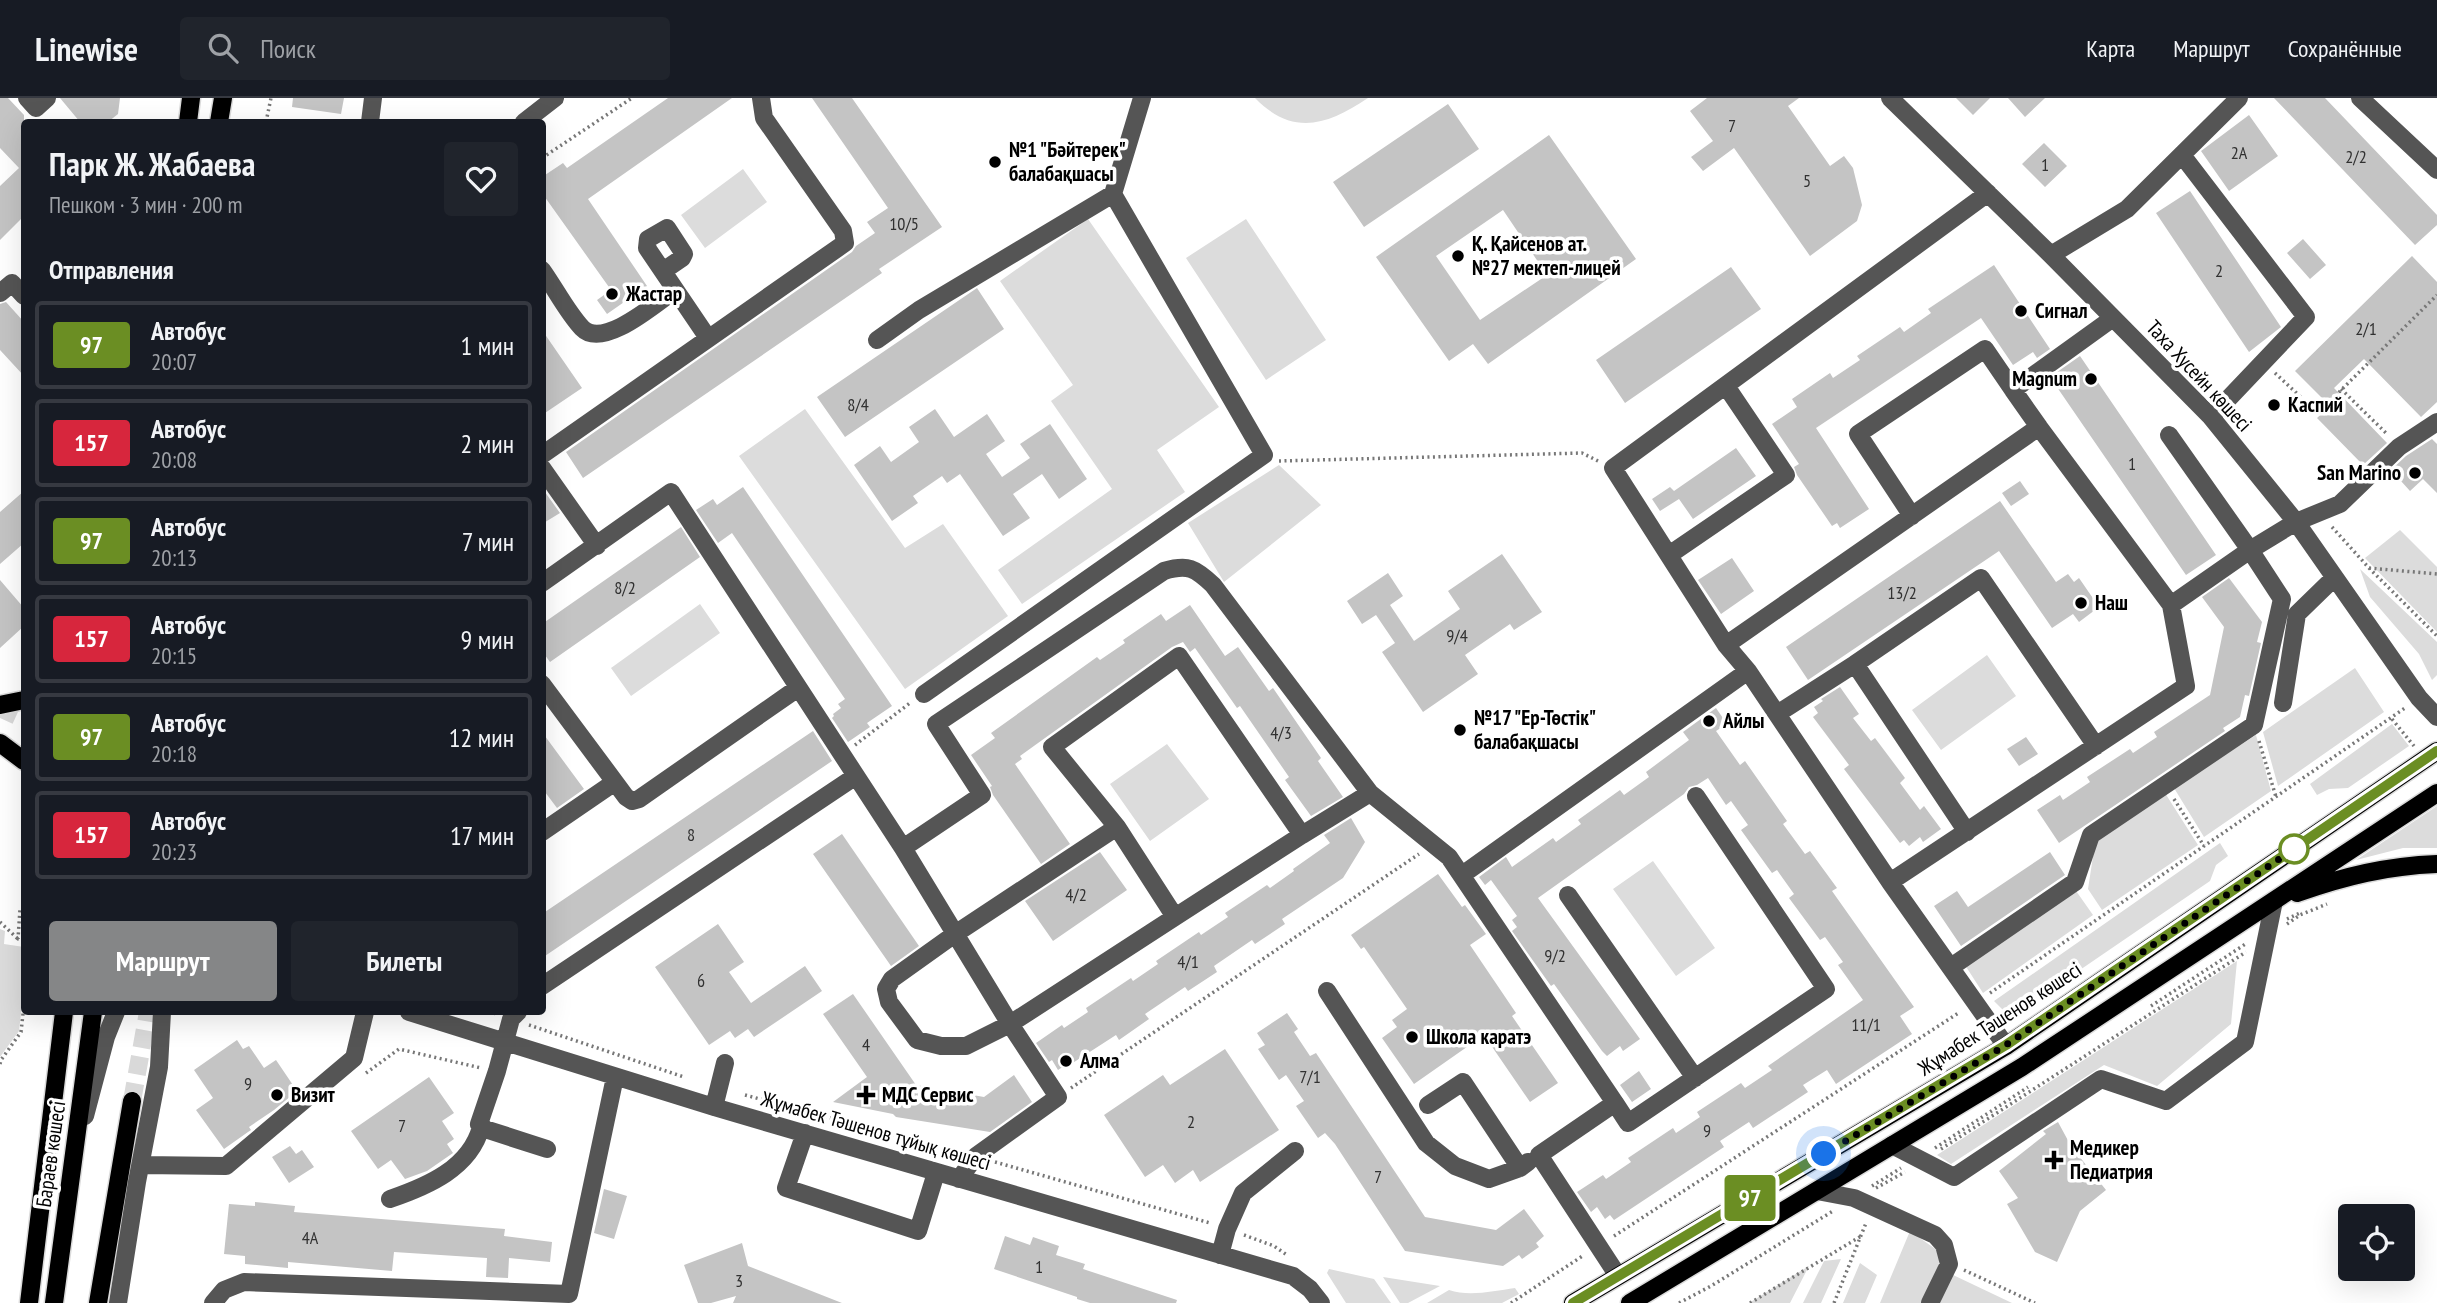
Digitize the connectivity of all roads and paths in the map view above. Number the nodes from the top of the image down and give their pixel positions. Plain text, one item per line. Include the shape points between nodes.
1 (27, 98) edge
2 (47, 98) edge
3 (191, 98) edge
4 (223, 98) edge
5 (271, 98) edge
6 (373, 98) edge
7 (555, 98) edge
8 (632, 98) edge
9 (761, 98) edge
10 (1142, 98) edge
11 (1890, 98) edge
12 (2239, 98) edge
13 (2360, 98) edge
14 (188, 119) edge
15 (220, 119) edge
16 (267, 119) edge
17 (370, 119) edge
18 (528, 119) edge
19 (546, 155) edge
20 (2182, 155) junction
21 (2436, 166) edge
22 (1988, 193) junction
23 (1112, 194) junction
24 (2051, 255) junction
25 (663, 271) dead end
26 (546, 276) edge
27 (675, 290) junction
28 (0, 293) edge
29 (21, 293) edge
30 (2437, 295) edge
31 (2113, 318) junction
32 (708, 338) junction
33 (877, 340) dead end
34 (2263, 362) junction
35 (1726, 386) junction
36 (2341, 389) junction
37 (2013, 390) junction
38 (2211, 417) junction
39 (2437, 422) edge
40 (2039, 427) junction
41 (2169, 435) dead end
42 (2399, 447) junction
43 (546, 452) edge
44 (1264, 455) junction
45 (1613, 468) junction
46 (546, 474) edge
47 (2318, 512) junction
48 (1912, 516) junction
49 (2296, 522) junction
50 (597, 545) junction
51 (2250, 550) junction
52 (1668, 555) junction
53 (2369, 568) junction
54 (2437, 574) edge
55 (2334, 578) junction
56 (546, 580) edge
57 (2171, 605) junction
58 (2437, 636) edge
59 (1726, 645) junction
60 (1855, 664) junction
61 (1748, 671) junction
62 (798, 688) junction
63 (546, 689) edge
64 (923, 694) joint
65 (21, 701) edge
66 (2283, 703) dead end
67 (0, 705) edge
68 (1777, 714) junction
69 (2437, 717) edge
70 (2254, 725) junction
71 (0, 743) edge
72 (2096, 746) junction
73 (2437, 751) edge
74 (842, 755) junction
75 (21, 759) edge
76 (856, 776) junction
77 (615, 782) junction
78 (2166, 785) junction
79 (1370, 793) junction
80 (2437, 793) edge
81 (1696, 796) dead end
82 (2276, 797) dead end
83 (1117, 827) junction
84 (546, 829) edge
85 (1967, 832) junction
86 (1302, 835) junction
87 (1433, 844) junction
88 (2204, 846) dead end
89 (902, 848) junction
90 (2437, 864) edge
91 (1462, 875) junction
92 (1890, 882) junction
93 (1568, 895) dead end
94 (2274, 901) junction
95 (21, 909) edge
96 (1175, 918) junction
97 (0, 922) edge
98 (955, 934) junction
99 (2267, 934) junction
100 (18, 939) junction
101 (21, 940) edge
102 (1951, 967) junction
103 (546, 983) edge
104 (1327, 992) dead end
105 (2140, 1013) dead end
106 (23, 1015) edge
107 (64, 1015) edge
108 (93, 1015) edge
109 (115, 1015) edge
110 (162, 1015) edge
111 (364, 1015) edge
112 (420, 1015) edge
113 (514, 1015) edge
114 (2128, 1021) dead end
115 (1010, 1024) junction
116 (505, 1041) junction
117 (2006, 1045) junction
118 (725, 1063) dead end
119 (0, 1064) edge
120 (615, 1077) junction
121 (1695, 1078) junction
122 (718, 1088) junction
123 (1058, 1097) junction
124 (132, 1101) tunnel mouth
125 (1615, 1103) junction
126 (1428, 1105) dead end
127 (713, 1107) junction
128 (481, 1127) junction
129 (805, 1133) junction
130 (1892, 1145) junction
131 (547, 1149) dead end
132 (1295, 1151) dead end
133 (1539, 1155) junction
134 (976, 1156) junction
135 (1921, 1160) junction
136 (72, 1164) junction
137 (141, 1165) junction
138 (1520, 1168) junction
139 (936, 1173) junction
140 (959, 1179) junction
141 (1879, 1181) junction
142 (1817, 1191) junction
143 (1867, 1197) junction
144 (390, 1199) dead end
145 (1227, 1229) junction
146 (1863, 1235) junction
147 (1220, 1255) junction
148 (1294, 1260) dead end
149 (1949, 1264) junction
150 (1618, 1276) junction
151 (418, 1296) edge
152 (29, 1303) edge
153 (54, 1303) edge
154 (98, 1303) edge
155 (118, 1303) edge
156 (213, 1303) edge
157 (1321, 1303) edge
158 (1573, 1303) edge
159 (1630, 1303) edge
160 (1678, 1303) edge
161 (1750, 1303) edge
162 (1834, 1303) edge
163 (1930, 1303) edge
164 (2035, 1303) edge

1 - 2 street via 36,108
3 - 14 main road
4 - 15 main road
5 - 16 path
6 - 17 street
7 - 18 street
8 - 19 path
9 - 32 street via 764,118 843,231 845,243
10 - 23 street
11 - 22 street, Таха Хусейн көшесі
12 - 20 street
13 - 21 street
20 - 24 street via 2127,209
20 - 34 street via 2306,317
22 - 24 street, Таха Хусейн көшесі
22 - 35 street
23 - 33 street
23 - 44 street
24 - 31 street, Таха Хусейн көшесі
25 - 27 street
26 - 27 street via 582,328 595,335 618,328
27 - 32 street
28 - 29 street via 12,283
30 - 36 path
31 - 37 street
31 - 38 street, Таха Хусейн көшесі
32 - 43 street
34 - 36 path via 2318,412
34 - 38 street
35 - 45 street
35 - 52 street via 1786,475
36 - 42 path
37 - 40 street
37 - 48 street via 1985,349 1858,434
38 - 49 street, Таха Хусейн көшесі
39 - 42 street
40 - 48 street
40 - 57 street
41 - 51 street
42 - 47 street via 2340,504
44 - 45 path via 1281,462 1582,453
44 - 64 street
45 - 52 street
46 - 50 street
47 - 49 street
47 - 53 path
48 - 59 street
49 - 51 street
49 - 55 street, Таха Хусейн көшесі
50 - 56 street
50 - 62 street via 671,492
51 - 57 street
51 - 70 street via 2282,599
52 - 59 street
53 - 54 path
53 - 58 path
55 - 66 street via 2297,614
55 - 69 street, Таха Хусейн көшесі
57 - 72 street via 2186,686
59 - 61 street
60 - 68 street
60 - 72 street via 1981,578
60 - 85 street
61 - 68 street
61 - 91 street
62 - 74 street
62 - 77 street via 636,801 626,797
63 - 77 street
64 - 74 path
65 - 67 main road
68 - 92 street
70 - 78 street
70 - 82 path
71 - 75 main road
72 - 85 street
73 - 117 main road, Жұмабек Тәшенов көшесі
74 - 76 street
76 - 89 street
76 - 103 street
77 - 84 street
78 - 88 path
78 - 102 street via 2091,835 2075,882
79 - 86 street
79 - 87 street
79 - 89 street via 1213,585 1198,571 1181,566 1147,582 936,724 982,795
80 - 94 main road
81 - 121 street via 1826,989
83 - 86 street via 1052,747 1179,656
83 - 96 street
83 - 98 street
85 - 92 street
86 - 96 street
87 - 91 street
87 - 123 path
89 - 98 street
90 - 94 main road via 2399,865 2342,877
91 - 125 street
92 - 102 street
93 - 121 street
94 - 99 street
94 - 130 main road via 2022,1068
95 - 100 path
96 - 115 street
97 - 100 path
98 - 115 street
98 - 115 street via 892,979 886,989 888,1002 917,1040 941,1046 966,1046
99 - 99 path via 2301,915 2328,901
99 - 105 path
99 - 135 path
99 - 135 street via 2245,1042 2166,1101 2101,1079 1954,1177
100 - 101 path
102 - 117 street
104 - 138 street via 1426,1143 1455,1167 1489,1179
106 - 119 path via 21,1031
107 - 152 main road
108 - 136 main road, Бараев көшесі
109 - 136 street
110 - 137 street via 159,1067
111 - 137 street via 354,1058 226,1166
112 - 116 street, Жұмабек Тәшенов тұйық көшесі
113 - 116 street
113 - 122 path
114 - 135 path
115 - 123 street
116 - 120 street, Жұмабек Тәшенов тұйық көшесі
116 - 128 street
117 - 150 main road, Жұмабек Тәшенов көшесі
118 - 122 street
120 - 127 street, Жұмабек Тәшенов тұйық көшесі
120 - 151 street via 569,1294
121 - 125 street via 1628,1123
122 - 127 street
122 - 134 path
123 - 134 street
124 - 154 main road
125 - 133 street
126 - 138 street via 1462,1082
127 - 129 street, Жұмабек Тәшенов тұйық көшесі
128 - 131 street
128 - 144 street via 463,1160 426,1186
129 - 139 street, Жұмабек Тәшенов тұйық көшесі
129 - 139 street via 786,1188 918,1231
130 - 135 street
130 - 142 main road
132 - 145 street via 1243,1193
133 - 138 street
133 - 150 street
134 - 140 street
134 - 145 path
135 - 141 path
135 - 143 path
136 - 153 main road, Бараев көшесі
137 - 155 street
139 - 140 street, Жұмабек Тәшенов тұйық көшесі
140 - 147 street, Жұмабек Тәшенов тұйық көшесі
141 - 143 path
141 - 143 path
142 - 143 street
142 - 159 main road
143 - 146 path
143 - 149 street via 1935,1235 1944,1245
143 - 160 path
145 - 147 street
145 - 148 path via 1275,1246
146 - 161 path
146 - 162 path
147 - 157 street, Жұмабек Тәшенов тұйық көшесі via 1293,1276
149 - 163 street
149 - 164 path
150 - 158 main road, Жұмабек Тәшенов көшесі
151 - 156 street via 244,1282 224,1290

